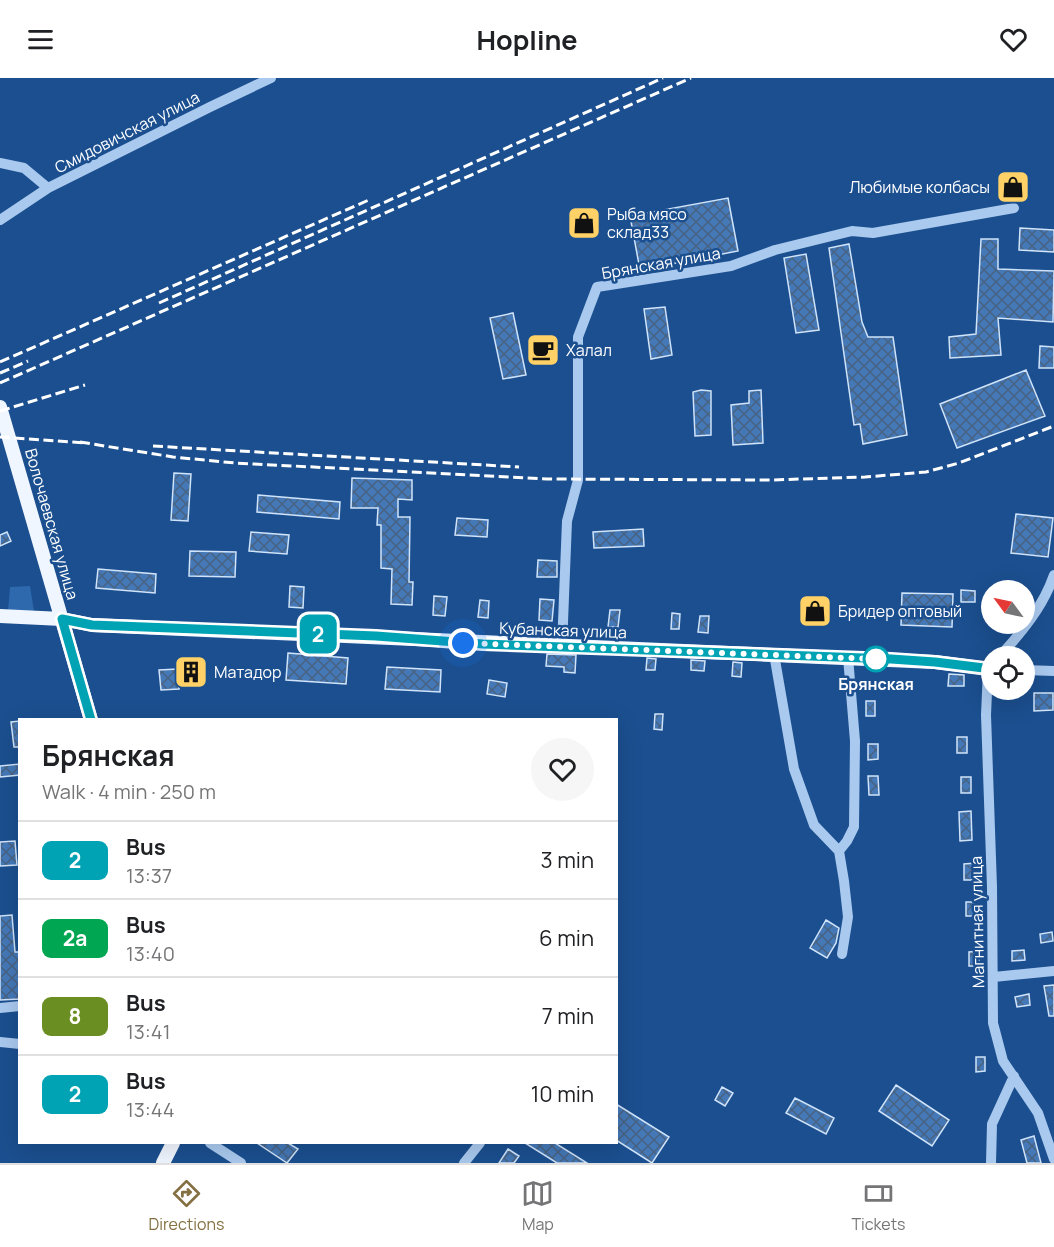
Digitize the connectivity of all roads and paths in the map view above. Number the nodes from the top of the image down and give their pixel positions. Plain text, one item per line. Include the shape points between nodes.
1 (271, 78) edge
2 (0, 163) edge
3 (48, 188) junction
4 (1014, 208) dead end
5 (0, 220) edge
6 (0, 407) edge
7 (1054, 575) edge
8 (0, 616) edge
9 (62, 619) junction
10 (1009, 646) edge
11 (562, 647) junction
12 (774, 654) junction
13 (848, 657) junction
14 (981, 667) edge
15 (1035, 670) edge
16 (1054, 670) edge
17 (987, 700) edge
18 (90, 718) edge
19 (839, 852) junction
20 (842, 954) dead end
21 (1054, 971) edge
22 (994, 977) junction
23 (18, 1006) edge
24 (0, 1008) edge
25 (0, 1042) edge
26 (18, 1044) edge
27 (1014, 1076) junction
28 (173, 1144) edge
29 (212, 1144) edge
30 (479, 1144) edge
31 (1054, 1159) edge
32 (163, 1163) edge
33 (241, 1163) edge
34 (464, 1163) edge
35 (991, 1163) edge

1 - 3 street, Смидовичская улица
2 - 3 street via 24,168
3 - 5 street, Смидовичская улица
4 - 11 street, Брянская улица via 873,233 852,231 775,250 731,266 597,287 578,337 578,480 567,521
6 - 9 main road, Волочаевская улица
7 - 10 street via 1047,596
8 - 9 main road, Кубанская улица
9 - 11 main road, Кубанская улица via 92,625
9 - 18 main road, Волочаевская улица
11 - 12 main road, Кубанская улица
12 - 13 main road, Кубанская улица
12 - 19 street via 794,769 814,825
13 - 14 main road, Кубанская улица
13 - 19 street via 855,741 854,826
15 - 16 street
17 - 22 street, Магнитная улица
19 - 20 street via 848,917
21 - 22 street
22 - 27 street, Магнитная улица via 993,1023 1003,1061
23 - 24 street
25 - 26 street
27 - 31 street, Магнитная улица via 1038,1113
27 - 35 street via 993,1124
28 - 32 main road
29 - 33 street
30 - 34 street

